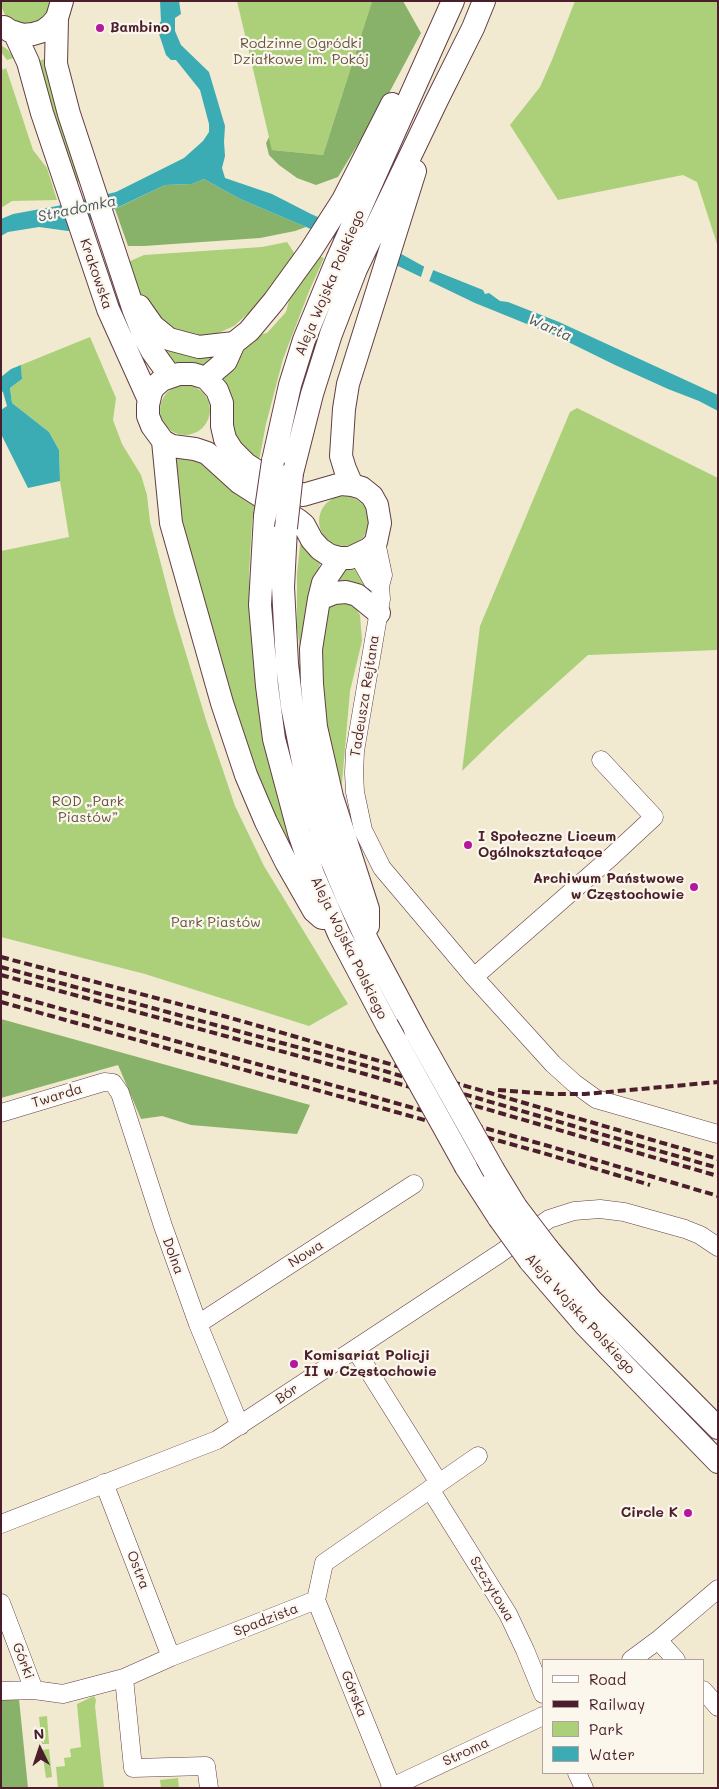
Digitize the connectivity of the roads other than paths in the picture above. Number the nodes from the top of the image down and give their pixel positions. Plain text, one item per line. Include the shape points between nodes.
1 (484, 1) edge
2 (452, 4) edge
3 (60, 9) edge
4 (8, 29) edge
5 (369, 217) junction
6 (346, 264) junction
7 (128, 291) junction
8 (234, 343) junction
9 (170, 376) junction
10 (206, 378) junction
11 (149, 400) junction
12 (164, 441) junction
13 (352, 484) junction
14 (376, 542) junction
15 (349, 557) junction
16 (380, 586) junction
17 (319, 599) junction
18 (380, 613) junction
19 (601, 760) dead end
20 (339, 934) junction
21 (368, 942) junction
22 (474, 977) junction
23 (113, 1083) joint
24 (1, 1114) edge
25 (718, 1134) edge
26 (414, 1184) dead end
27 (507, 1212) junction
28 (718, 1247) edge
29 (539, 1255) junction
30 (198, 1324) junction
31 (355, 1349) junction
32 (240, 1426) junction
33 (718, 1428) edge
34 (478, 1456) dead end
35 (718, 1462) edge
36 (104, 1484) junction
37 (435, 1486) junction
38 (1, 1524) edge
39 (718, 1589) edge
40 (316, 1600) junction
41 (1, 1603) edge
42 (658, 1640) junction
43 (171, 1657) junction
44 (633, 1659) edge
45 (675, 1659) edge
46 (124, 1678) junction
47 (34, 1690) junction
48 (1, 1691) edge
49 (704, 1691) edge
50 (542, 1692) edge
51 (718, 1707) edge
52 (542, 1716) edge
53 (577, 1774) edge
54 (209, 1788) edge
55 (391, 1788) edge
56 (584, 1788) edge

1 - 5 main road, Aleja Wojska Polskiego via 437,100
2 - 5 main road, Aleja Wojska Polskiego via 417,82
3 - 4 main road via 43,31 23,34
3 - 7 main road, Krakowska via 56,64 89,177
4 - 11 main road, Krakowska via 28,62 86,247 114,325
5 - 6 main road, Aleja Wojska Polskiego
5 - 8 main road via 311,250 274,301 249,331
5 - 13 main road via 381,280 355,359 344,409 341,456
6 - 20 main road, Aleja Wojska Polskiego, bridge via 307,332 295,367 273,461 265,516 260,605 274,739 299,832
6 - 21 main road, Aleja Wojska Polskiego, bridge via 292,474 286,528 284,622 290,697 308,786 327,849
7 - 8 main road via 153,326 169,339 199,347
7 - 9 main road, Krakowska via 144,336
8 - 10 main road via 226,361
9 - 10 main road via 193,374
9 - 11 main road via 154,387
10 - 13 main road via 217,390 222,403 225,439 246,464 303,495
11 - 12 main road, Krakowska via 148,416
12 - 15 main road via 172,446 207,453 240,483 304,525 320,549 329,555
12 - 20 main road via 174,531 210,663 246,775 266,822 314,911
13 - 14 main road via 372,496 377,505 380,523
14 - 15 main road via 368,550
14 - 16 street, Tadeusza Rejtana via 383,575
15 - 16 street
15 - 17 main road via 323,583
16 - 18 street, Tadeusza Rejtana
17 - 18 main road via 346,592 356,595
17 - 21 main road via 311,648 316,727 332,797 368,909
18 - 22 street, Tadeusza Rejtana via 355,751 354,774 363,830 382,868
19 - 22 street via 654,817
20 - 27 main road, Aleja Wojska Polskiego, bridge via 466,1167
21 - 27 main road, Aleja Wojska Polskiego, bridge via 494,1171
22 - 25 street, Tadeusza Rejtana via 553,1064 588,1094
23 - 24 street, Twarda via 104,1082
23 - 30 street, Dolna via 120,1093
26 - 30 street, Nowa
27 - 29 main road, Aleja Wojska Polskiego, bridge
28 - 31 street, Bór via 685,1229 624,1212 606,1209 574,1211 549,1219
29 - 33 main road, Aleja Wojska Polskiego via 592,1301
29 - 35 main road, Aleja Wojska Polskiego via 585,1325
30 - 32 street, Dolna
31 - 32 street, Bór
31 - 37 street, Szczytowa
32 - 36 street, Bór via 217,1440
34 - 37 street, Spadzista
36 - 38 street, Bór
36 - 43 street, Ostra
37 - 40 street, Spadzista via 324,1563
37 - 50 street, Szczytowa via 508,1614
39 - 42 street
40 - 43 street, Spadzista
40 - 55 street, Górska
41 - 47 street, Górki
42 - 44 street
42 - 45 street
43 - 46 street, Spadzista
46 - 47 street, Spadzista via 62,1694
46 - 54 street via 133,1768 206,1766
47 - 48 street, Spadzista
49 - 51 street
52 - 55 street, Stroma
53 - 56 street

